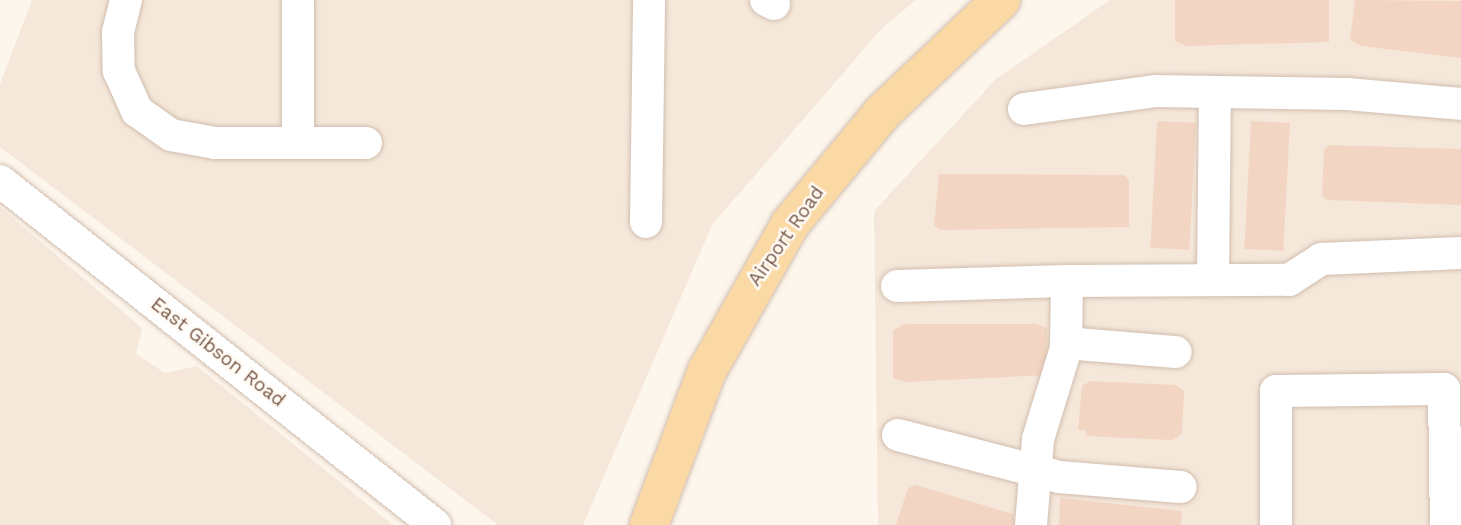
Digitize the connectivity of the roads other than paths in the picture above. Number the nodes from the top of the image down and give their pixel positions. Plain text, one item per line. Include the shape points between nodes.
1 (126, 0) edge
2 (298, 0) edge
3 (649, 0) edge
4 (1001, 0) edge
5 (1215, 94) junction
6 (1461, 104) edge
7 (1024, 109) dead end
8 (298, 144) junction
9 (366, 144) dead end
10 (0, 181) edge
11 (646, 222) dead end
12 (1461, 254) edge
13 (1213, 277) junction
14 (1067, 281) junction
15 (897, 286) dead end
16 (1066, 343) junction
17 (1176, 352) dead end
18 (898, 435) dead end
19 (1034, 467) junction
20 (1181, 487) dead end
21 (435, 525) edge
22 (649, 525) edge
23 (1031, 525) edge
24 (1276, 525) edge
25 (1446, 525) edge

1 - 8 street via 118,32 119,71 137,111 171,135 215,144
2 - 8 street
3 - 11 street
4 - 22 main road, Airport Road via 882,113 790,224 707,371
5 - 6 street via 1347,94
5 - 7 street via 1155,91
5 - 13 street
8 - 9 street
10 - 21 street, East Gibson Road
12 - 13 street via 1321,259 1289,280
13 - 14 street
14 - 15 street
14 - 16 street
16 - 17 street
16 - 19 street
18 - 19 street
19 - 20 street via 1059,477
19 - 23 street
24 - 25 street via 1276,391 1444,389

